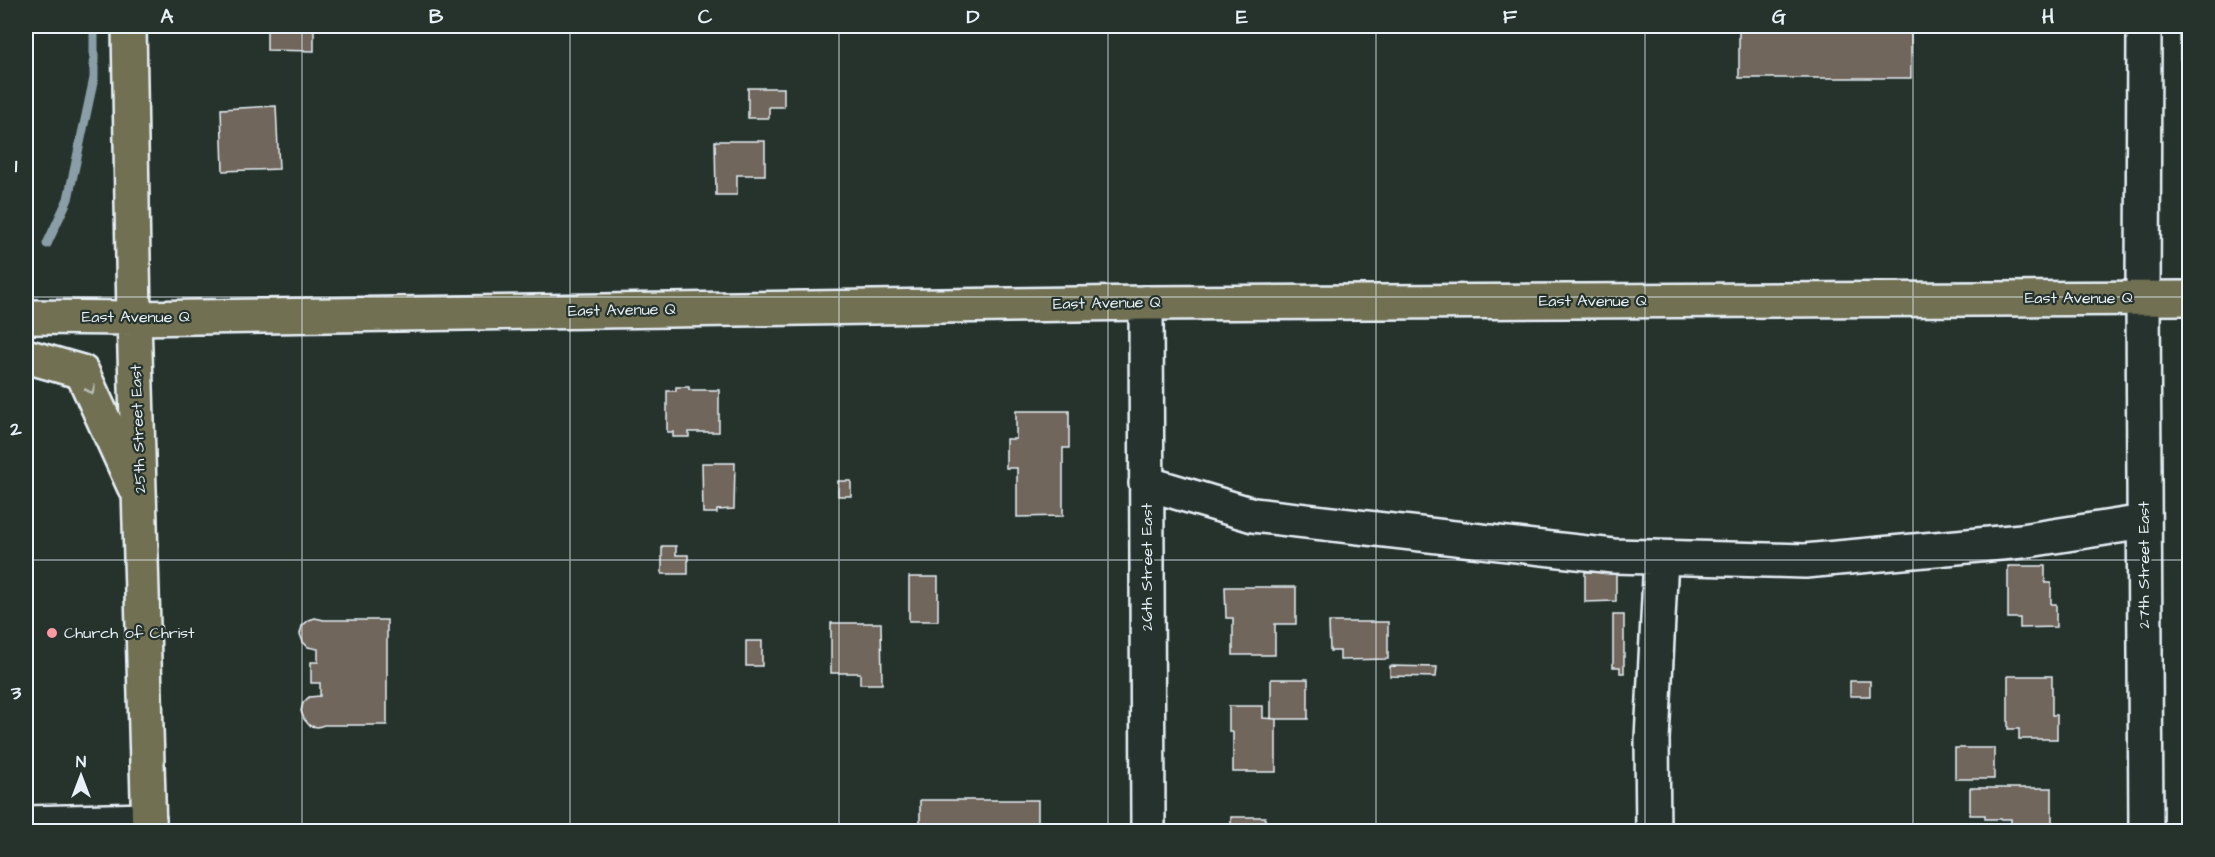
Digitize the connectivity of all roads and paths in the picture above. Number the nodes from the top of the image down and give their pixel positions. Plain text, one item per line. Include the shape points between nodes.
1 (129, 26) edge
2 (2144, 26) edge
3 (2143, 298) junction
4 (2190, 298) edge
5 (1146, 303) junction
6 (26, 317) edge
7 (134, 318) junction
8 (26, 356) edge
9 (1146, 483) junction
10 (140, 500) junction
11 (2144, 522) junction
12 (1661, 558) junction
13 (26, 823) edge
14 (149, 826) edge
15 (67, 827) edge
16 (1148, 831) edge
17 (1653, 831) edge
18 (2146, 831) edge

1 - 7 main road, 25th Street East
2 - 3 street, 27th Street East
3 - 4 main road, East Avenue Q
3 - 5 main road, East Avenue Q
3 - 11 street, 27th Street East
5 - 7 main road, East Avenue Q
5 - 9 street, 26th Street East
6 - 7 main road, East Avenue Q
7 - 10 main road, 25th Street East
8 -> 10 main road via 82,372
9 - 12 street via 1253,515
9 - 16 street, 26th Street East
10 - 14 main road, 25th Street East
11 - 12 street via 2022,541 1805,561
11 - 18 street, 27th Street East
12 - 17 street via 1652,739
13 - 15 street
14 - 15 street

